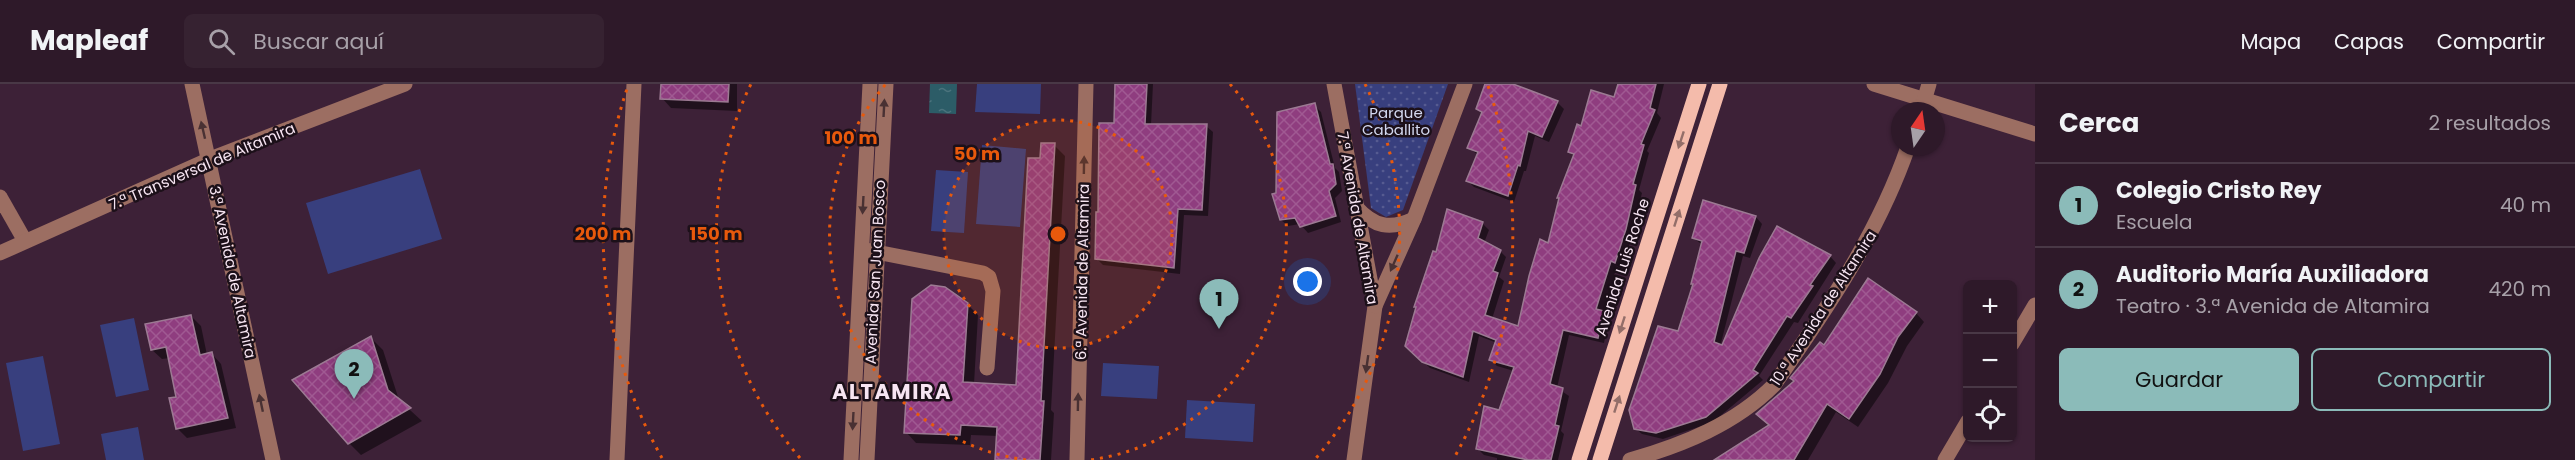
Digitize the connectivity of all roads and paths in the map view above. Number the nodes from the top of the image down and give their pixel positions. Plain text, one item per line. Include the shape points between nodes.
1 (192, 84) edge
2 (405, 84) edge
3 (634, 84) edge
4 (870, 84) edge
5 (886, 84) edge
6 (1086, 84) edge
7 (1334, 84) edge
8 (1465, 84) edge
9 (1699, 84) edge
10 (1720, 84) edge
11 (1874, 84) edge
12 (1929, 84) edge
13 (1913, 102) edge
14 (1923, 102) edge
15 (1945, 112) edge
16 (2035, 134) edge
17 (1905, 156) edge
18 (210, 159) junction
19 (0, 197) edge
20 (1356, 207) junction
21 (1414, 219) junction
22 (25, 241) junction
23 (868, 250) junction
24 (0, 253) edge
25 (2035, 305) edge
26 (1375, 306) junction
27 (2017, 337) edge
28 (987, 368) dead end
29 (1963, 429) edge
30 (273, 460) edge
31 (617, 460) edge
32 (851, 460) edge
33 (867, 460) edge
34 (1077, 460) edge
35 (1354, 460) edge
36 (1579, 460) edge
37 (1600, 460) edge
38 (1630, 460) edge
39 (1945, 460) edge

18 -> 1 street, 3.ª Avenida de Altamira
2 - 18 street, 7.ª Transversal de Altamira
3 - 31 street
4 -> 23 street, Avenida San Juan Bosco
23 -> 5 street, Avenida San Juan Bosco
34 -> 6 street, 6.ª Avenida de Altamira
7 - 20 street, 7.ª Avenida de Altamira
8 - 21 street
9 -> 36 main road, Avenida Luis Roche
37 -> 10 main road
11 - 13 street
12 - 14 street
15 - 16 street
17 - 38 street, 10.ª Avenida de Altamira via 1875,229 1774,385 1752,406 1717,427 1664,451
18 - 22 street, 7.ª Transversal de Altamira
30 -> 18 street, 3.ª Avenida de Altamira
19 - 22 street
20 - 21 street via 1370,220 1387,226
20 - 26 street, 7.ª Avenida de Altamira
21 -> 26 street
22 - 24 street, 7.ª Transversal de Altamira
23 - 28 street via 989,277 993,291
23 -> 32 street, Avenida San Juan Bosco
23 - 33 street, Avenida San Juan Bosco
25 - 27 street
26 -> 35 street, 7.ª Avenida de Altamira
29 - 39 street

